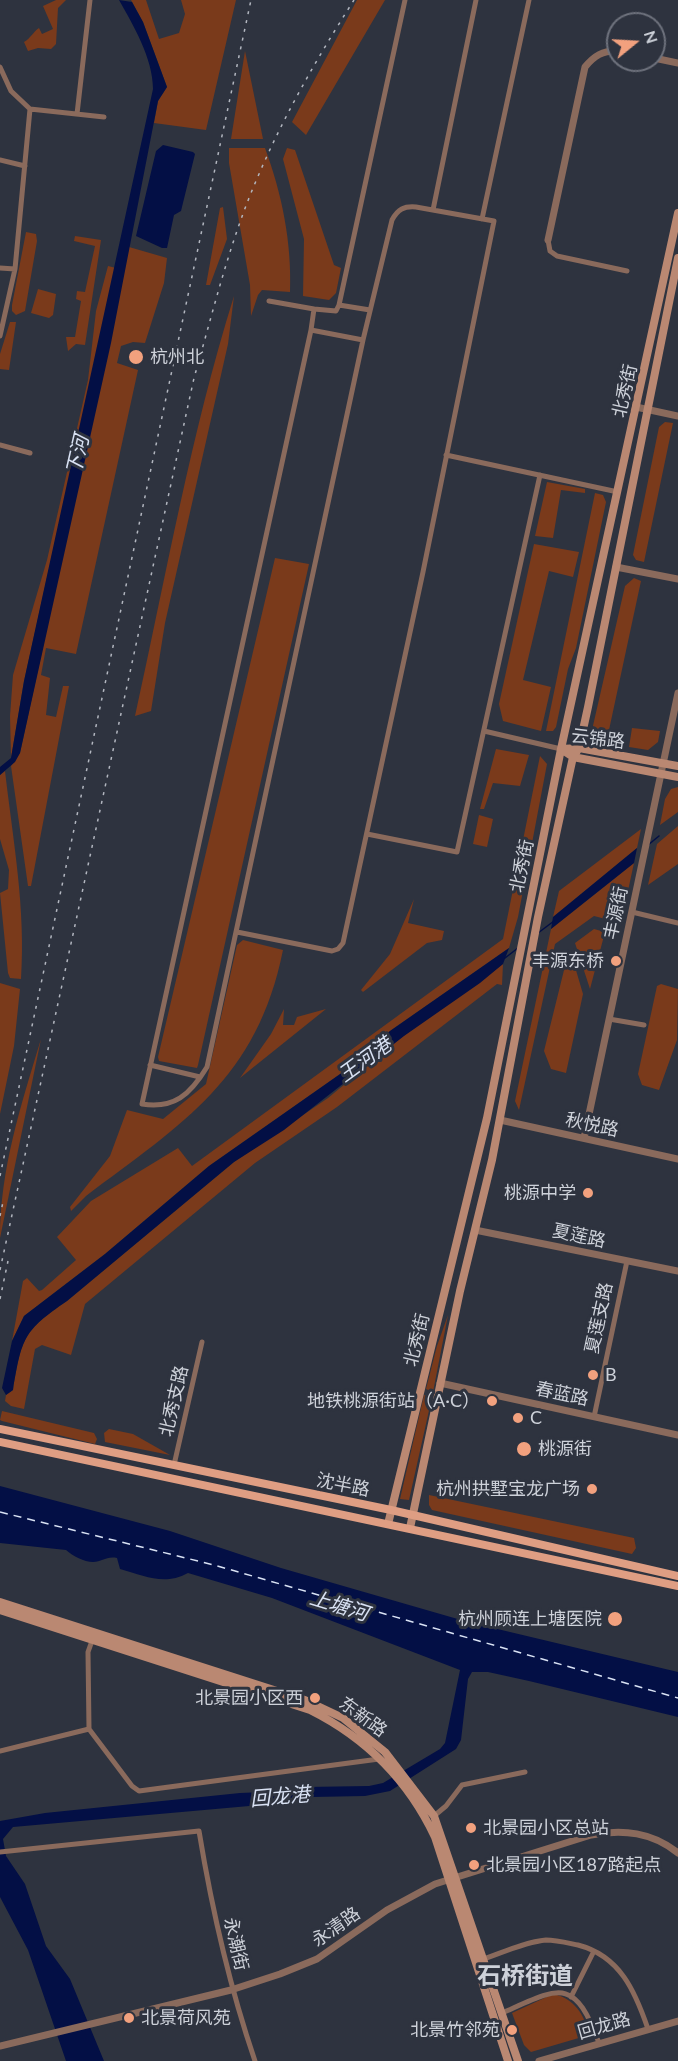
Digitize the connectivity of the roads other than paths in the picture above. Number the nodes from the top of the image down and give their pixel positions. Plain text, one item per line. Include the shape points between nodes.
1 (90, 0) edge
2 (405, 0) edge
3 (476, 0) edge
4 (529, 0) edge
5 (606, 52) edge
6 (0, 67) edge
7 (30, 109) junction
8 (77, 114) junction
9 (104, 117) dead end
10 (0, 160) edge
11 (25, 166) junction
12 (433, 210) junction
13 (678, 213) edge
14 (482, 219) junction
15 (548, 240) joint
16 (678, 258) edge
17 (0, 268) edge
18 (15, 269) junction
19 (627, 271) dead end
20 (674, 290) edge
21 (662, 296) junction
22 (269, 302) dead end
23 (339, 304) junction
24 (674, 304) edge
25 (314, 309) junction
26 (370, 310) junction
27 (311, 330) junction
28 (0, 336) edge
29 (363, 340) junction
30 (636, 406) junction
31 (649, 410) junction
32 (678, 416) edge
33 (0, 445) edge
34 (30, 453) dead end
35 (446, 455) junction
36 (540, 475) junction
37 (618, 492) junction
38 (616, 567) junction
39 (678, 579) edge
40 (678, 693) edge
41 (484, 731) junction
42 (579, 748) junction
43 (561, 749) junction
44 (573, 757) junction
45 (663, 763) junction
46 (678, 766) edge
47 (660, 773) junction
48 (678, 777) edge
49 (367, 834) junction
50 (632, 912) junction
51 (678, 923) edge
52 (237, 932) junction
53 (609, 1018) junction
54 (644, 1025) dead end
55 (150, 1065) junction
56 (200, 1077) junction
57 (500, 1120) junction
58 (584, 1138) junction
59 (678, 1159) edge
60 (475, 1230) junction
61 (627, 1261) junction
62 (678, 1271) edge
63 (202, 1342) dead end
64 (440, 1383) junction
65 (594, 1417) junction
66 (0, 1429) edge
67 (678, 1435) edge
68 (0, 1442) edge
69 (174, 1467) junction
70 (391, 1510) junction
71 (412, 1516) junction
72 (388, 1524) junction
73 (410, 1528) junction
74 (678, 1576) edge
75 (678, 1586) edge
76 (0, 1602) edge
77 (0, 1610) edge
78 (94, 1636) junction
79 (89, 1729) junction
80 (0, 1751) edge
81 (381, 1759) junction
82 (397, 1771) junction
83 (525, 1772) dead end
84 (407, 1784) junction
85 (434, 1816) junction
86 (0, 1852) edge
87 (678, 1853) edge
88 (453, 1878) junction
89 (594, 1952) junction
90 (484, 1959) junction
91 (231, 1990) junction
92 (571, 1997) junction
93 (502, 2013) junction
94 (678, 2021) edge
95 (648, 2029) junction
96 (599, 2043) junction
97 (0, 2046) edge
98 (255, 2061) edge
99 (508, 2061) edge
100 (518, 2061) edge
101 (539, 2061) edge

1 - 8 street
2 - 23 street
3 - 12 street
4 - 14 street
5 - 15 street via 592,58 585,67
6 - 7 street via 11,91
7 - 8 street
7 - 11 street
8 - 9 street
10 - 11 street
11 - 18 street
12 - 14 street
12 - 26 street via 407,206 397,211
13 - 21 main road, 北秀街
14 - 35 street via 494,221
15 - 19 street via 550,251 557,256
16 - 20 main road, 北秀街
17 - 18 street
18 - 28 street
20 - 21 main road
20 - 24 main road, 北秀街
21 - 24 main road
21 - 30 main road, 北秀街
22 - 25 street
23 - 25 street via 336,311
23 - 26 street
24 - 31 main road, 北秀街
25 - 27 street
26 - 29 street
27 - 29 street
27 - 55 street
29 - 52 street
30 - 31 street
30 - 37 main road, 北秀街
31 - 32 street
31 - 38 main road, 北秀街
33 - 34 street
35 - 36 street
35 - 49 street
36 - 37 street
36 - 41 street
37 - 43 main road, 北秀街
38 - 39 street
38 - 42 main road, 北秀街
40 - 45 street, 丰源街
41 - 43 street
41 - 49 street via 457,852
42 - 43 main road, 云锦路
42 - 44 main road, 北秀街
42 - 45 main road, 云锦路
43 - 44 main road, 云锦路
43 - 70 main road, 北秀街 via 487,1118
44 - 47 main road, 云锦路
44 - 57 main road, 北秀街
45 - 46 main road, 云锦路
45 - 47 street, 丰源街
47 - 48 main road, 云锦路
47 - 50 street, 丰源街
49 - 52 street via 343,944 338,949
50 - 51 street
50 - 53 street, 丰源街
52 - 56 street via 207,1067
53 - 54 street
53 - 58 street, 丰源街
55 - 56 street
55 - 56 street via 142,1104 168,1106
57 - 58 street, 秋悦路
57 - 60 main road, 北秀街
58 - 59 street, 秋悦路
60 - 61 street, 夏莲路
60 - 64 main road, 北秀街
61 - 62 street, 夏莲路
61 - 65 street, 夏莲支路
63 - 69 street, 北秀支路
64 - 65 street, 春蓝路
64 - 71 main road, 北秀街
65 - 67 street, 春蓝路
66 - 69 main road, 沈半路
68 - 72 main road, 沈半路
69 - 70 main road, 沈半路
70 - 71 main road, 沈半路
70 - 72 main road, 北秀街
71 - 73 main road, 北秀街
71 - 74 main road, 沈半路
72 - 73 main road, 沈半路
73 - 75 main road, 沈半路
76 - 78 main road, 东新路
77 - 78 main road, 东新路
78 - 79 street via 88,1652
78 - 81 main road, 东新路 via 310,1710 349,1731
78 - 82 main road, 东新路 via 330,1711 364,1734
79 - 80 street
79 - 81 street via 139,1791
81 - 82 main road, 东新路
82 - 84 main road, 东新路
83 - 85 street via 462,1785
84 - 85 main road, 东新路
84 - 88 main road, 东新路
85 - 88 main road, 东新路
86 - 91 street, 永潮街 via 199,1831
87 - 88 street, 永清路 via 652,1837 612,1831
88 - 90 main road, 东新路
88 - 91 street, 永清路 via 401,1901 316,1959
88 - 99 main road, 东新路
89 - 90 street via 548,1940
89 - 92 street
89 - 95 street via 618,1967 638,2000
90 - 93 main road, 东新路
91 - 97 street, 永清路
91 - 98 street, 永潮街
92 - 93 street via 549,1992
92 - 96 street via 588,2012
93 - 100 main road, 东新路
94 - 95 street, 回龙路
95 - 96 street, 回龙路
96 - 101 street, 回龙路

